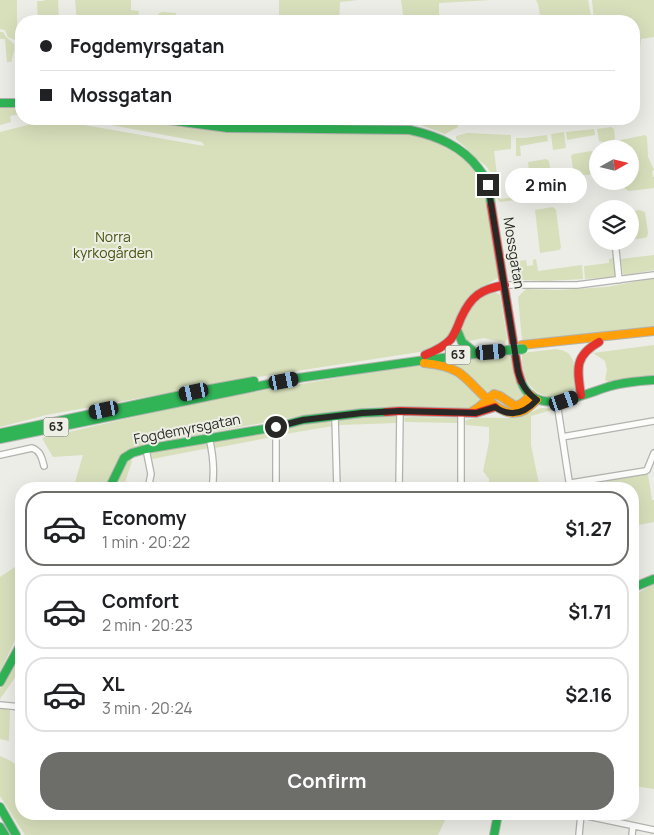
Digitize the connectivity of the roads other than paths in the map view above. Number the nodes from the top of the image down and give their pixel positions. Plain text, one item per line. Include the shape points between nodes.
1 (0, 103) edge
2 (15, 103) edge
3 (205, 125) edge
4 (615, 250) edge
5 (654, 275) edge
6 (619, 280) junction
7 (505, 285) junction
8 (457, 330) junction
9 (654, 331) edge
10 (654, 337) edge
11 (599, 342) junction
12 (523, 347) junction
13 (509, 348) junction
14 (472, 350) junction
15 (425, 355) junction
16 (406, 362) junction
17 (654, 380) edge
18 (581, 395) junction
19 (534, 398) junction
20 (487, 399) junction
21 (557, 402) junction
22 (495, 407) junction
23 (400, 411) junction
24 (465, 413) junction
25 (335, 417) junction
26 (654, 421) edge
27 (276, 427) junction
28 (0, 433) edge
29 (210, 437) junction
30 (562, 437) junction
31 (0, 439) edge
32 (146, 449) junction
33 (654, 453) edge
34 (0, 455) edge
35 (44, 466) dead end
36 (112, 482) edge
37 (149, 482) edge
38 (212, 482) edge
39 (276, 482) edge
40 (337, 482) edge
41 (399, 482) edge
42 (461, 482) edge
43 (570, 482) edge
44 (577, 482) edge
45 (654, 579) edge
46 (639, 585) edge
47 (15, 656) edge
48 (0, 682) edge
49 (0, 705) edge
50 (15, 706) edge
51 (0, 807) edge
52 (497, 820) edge
53 (579, 820) edge
54 (606, 820) edge
55 (633, 826) junction
56 (0, 827) edge
57 (654, 830) edge
58 (5, 835) edge
59 (16, 835) edge
60 (494, 835) edge
61 (578, 835) edge
62 (632, 835) edge

1 - 2 main road
3 - 7 main road, Mossgatan via 410,130 446,140 473,161 485,177
4 - 6 street
5 - 6 street
6 - 7 street via 577,285
7 - 8 main road via 488,288 478,294 463,314
7 - 19 main road, Mossgatan via 520,379
8 - 14 main road via 461,342
8 - 15 main road via 440,349
9 - 12 main road, 63
10 - 11 main road, 63
11 - 12 main road, 63
11 - 18 main road via 580,357
12 - 13 main road, 63
13 - 14 main road, 63
13 - 16 main road, 63
14 - 15 main road, 63
15 - 28 main road, 63 via 210,388
16 - 20 main road via 435,364 455,370
16 - 31 main road, 63 via 289,380
17 - 18 main road
18 - 21 main road
19 - 20 main road via 516,406 496,394
19 - 21 main road
19 - 22 main road via 527,409 517,413
20 - 22 main road
20 - 24 main road via 480,408
21 - 30 street
22 - 24 main road, Fogdemyrsgatan
23 - 24 main road, Fogdemyrsgatan
23 - 25 main road, Fogdemyrsgatan
23 - 41 street
24 - 42 street
25 - 27 main road, Fogdemyrsgatan
25 - 40 street
26 - 30 street
27 - 29 main road, Fogdemyrsgatan
27 - 39 street
29 - 32 main road, Fogdemyrsgatan
29 - 38 street
30 - 43 street
32 - 36 main road, Fogdemyrsgatan via 124,458
32 - 37 street
33 - 44 street via 645,471
34 - 35 street via 32,448 41,455
45 - 46 main road
47 - 48 main road
49 - 50 street
51 - 59 main road
52 - 60 main road
53 - 61 street
54 - 55 street
55 - 57 street
55 - 62 street
56 - 58 main road

